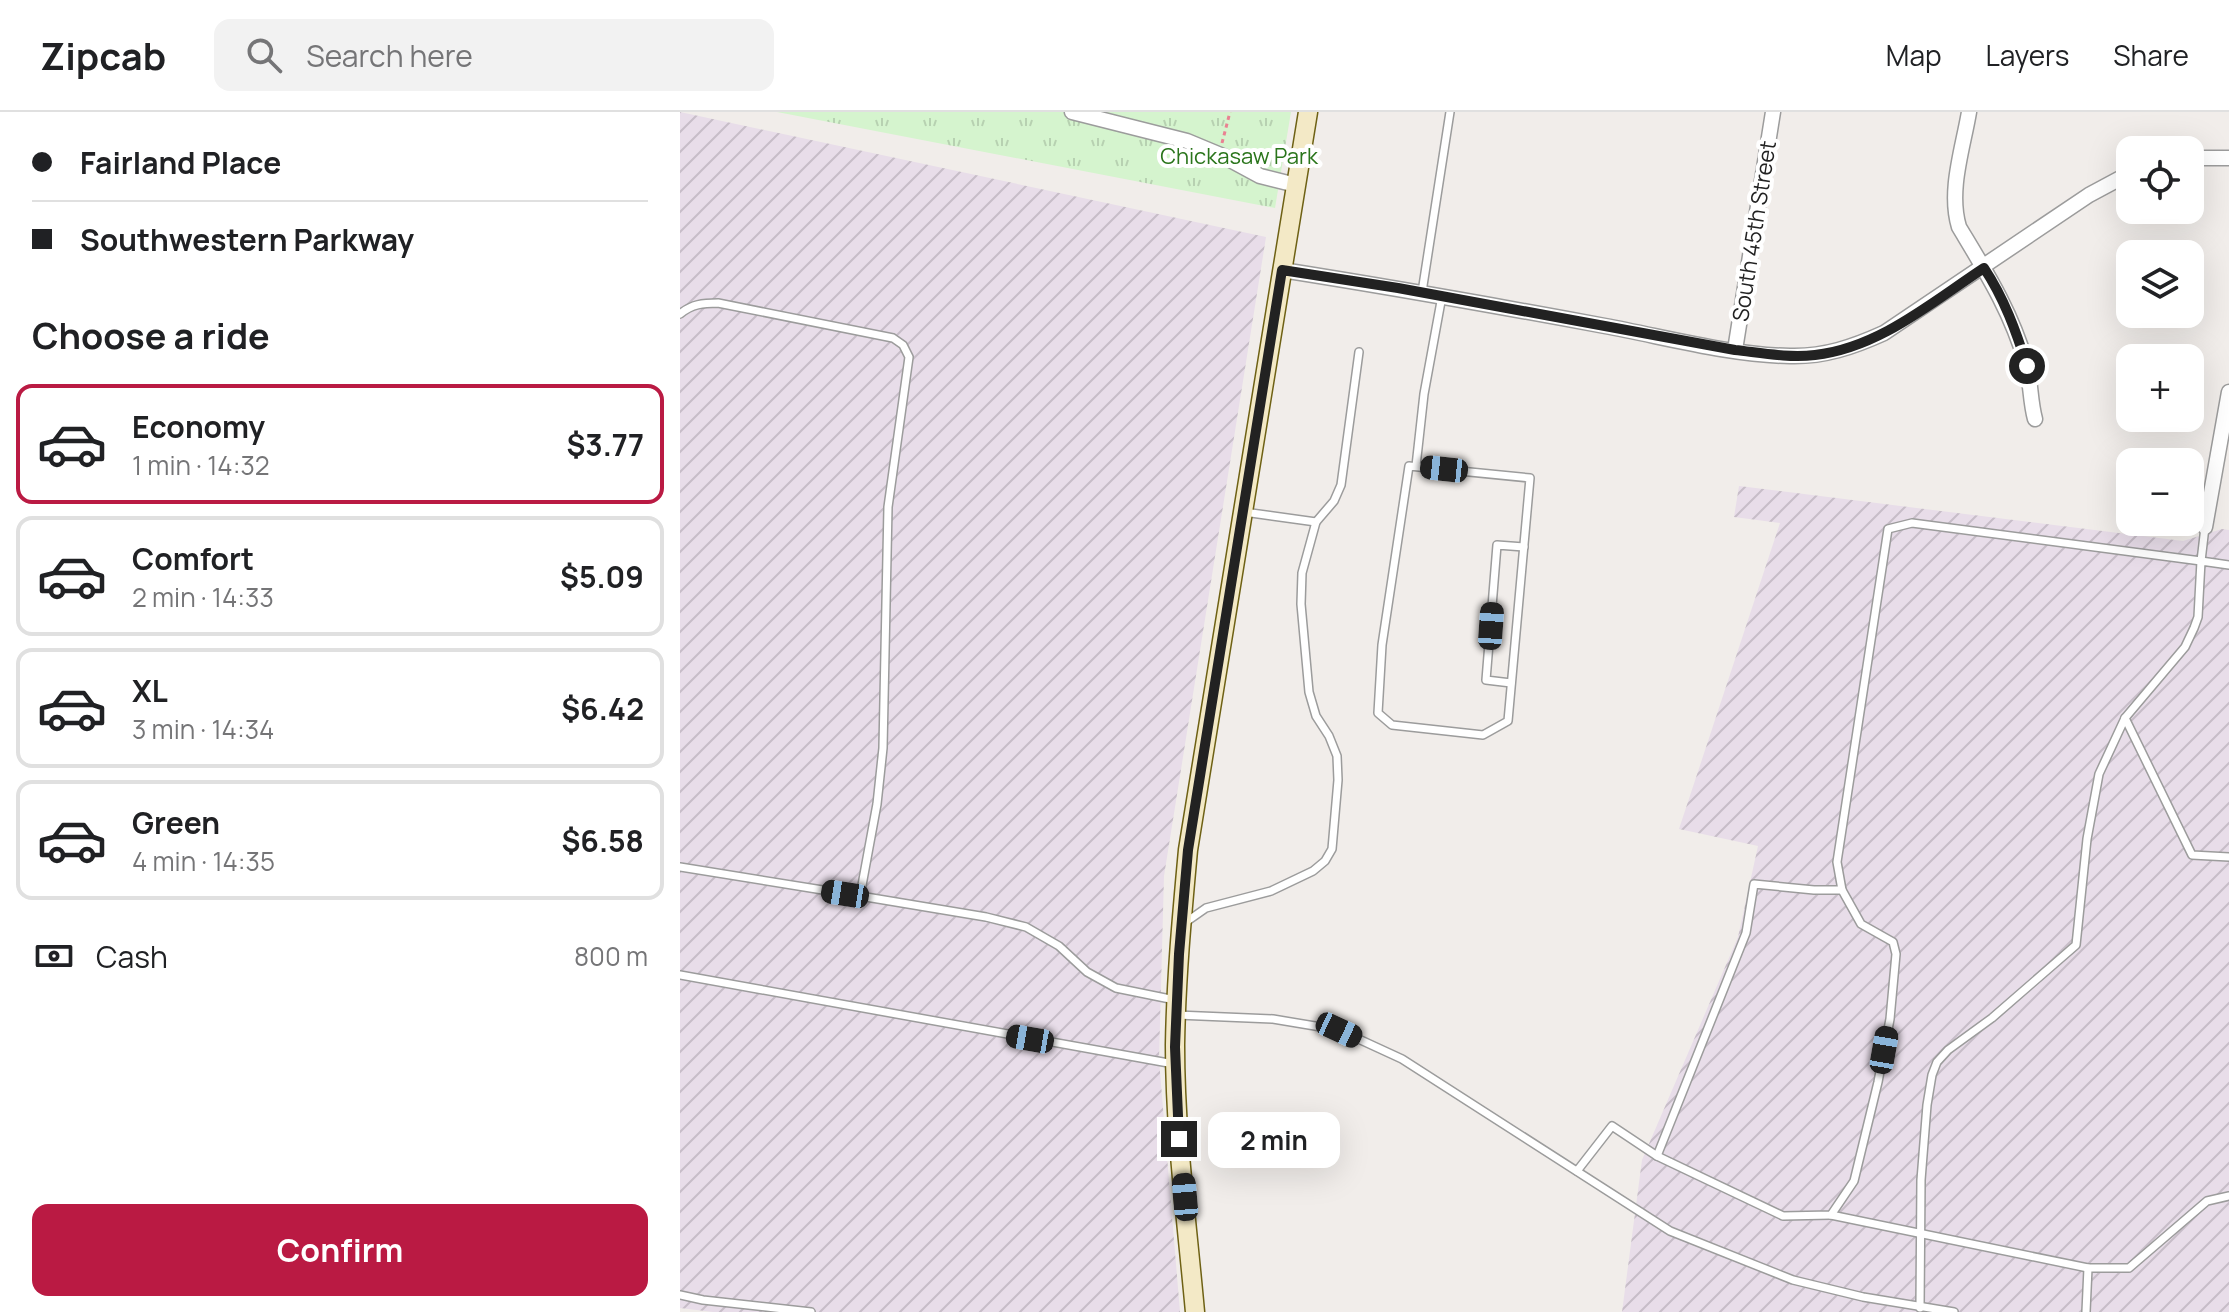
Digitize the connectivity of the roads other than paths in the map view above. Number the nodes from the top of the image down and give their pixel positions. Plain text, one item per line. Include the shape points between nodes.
1 (1072, 112) edge
2 (1308, 112) edge
3 (1450, 112) edge
4 (1773, 112) edge
5 (1969, 112) edge
6 (2204, 158) edge
7 (2229, 158) edge
8 (2116, 181) edge
9 (1296, 185) junction
10 (1984, 268) junction
11 (1282, 270) junction
12 (1422, 292) junction
13 (1442, 296) junction
14 (680, 314) edge
15 (1735, 350) junction
16 (1359, 352) dead end
17 (2229, 392) edge
18 (2035, 419) dead end
19 (1416, 466) junction
20 (1242, 512) junction
21 (1316, 522) junction
22 (2205, 527) joint
23 (1524, 547) junction
24 (2201, 561) junction
25 (2229, 565) edge
26 (1511, 683) junction
27 (2125, 718) junction
28 (2229, 857) edge
29 (680, 867) edge
30 (1842, 890) junction
31 (860, 896) junction
32 (1181, 926) junction
33 (680, 975) edge
34 (1177, 1008) junction
35 (1176, 1064) junction
36 (1657, 1156) junction
37 (1577, 1171) junction
38 (2229, 1196) edge
39 (1831, 1215) junction
40 (1922, 1234) junction
41 (2088, 1268) junction
42 (680, 1295) edge
43 (1920, 1308) junction
44 (811, 1312) edge
45 (1195, 1312) edge
46 (1954, 1312) edge
47 (2086, 1312) edge

1 - 9 street via 1187,141 1260,176
2 - 9 street
3 - 12 lane
4 - 15 street, South 45th Street
5 - 10 street via 1955,202 1959,227
6 - 7 street
8 - 10 street
9 - 11 street
10 - 15 street via 1855,346 1789,357
10 - 18 street via 2016,331
11 - 12 street
11 - 20 street
12 - 13 street
13 - 15 street
13 - 19 lane
14 - 31 lane via 689,306 718,303 893,338 909,357 888,507 883,748
16 - 21 lane via 1341,485
17 - 22 street
19 - 23 lane via 1530,478
19 - 26 lane via 1409,466 1382,645 1378,713 1392,725 1483,735 1508,721
20 - 21 lane
20 - 32 street via 1188,850
21 - 32 lane via 1302,573 1301,604 1309,692 1337,756 1332,849 1313,871 1271,891 1206,908
22 - 24 lane
23 - 26 lane
23 - 26 lane via 1497,545 1486,680
24 - 25 lane
24 - 27 lane via 2198,617 2185,647
24 - 30 lane via 1912,523 1888,529 1837,862
27 - 28 lane via 2192,855
27 - 40 lane via 2099,774 2076,945 1937,1062 1921,1180
29 - 31 lane
30 - 36 lane via 1754,884 1746,933
30 - 39 lane via 1861,924 1893,942 1896,954 1890,1019 1854,1181
31 - 34 lane via 1026,927 1116,988
32 - 34 street
33 - 35 lane
34 - 35 street
34 - 37 lane via 1339,1030 1402,1059
35 - 45 street
36 - 37 lane via 1612,1126
36 - 39 lane via 1783,1216
37 - 43 lane via 1670,1231 1793,1280
38 - 41 lane via 2207,1201 2129,1268
39 - 40 lane
40 - 41 lane
40 - 43 lane
41 - 47 lane
42 - 44 lane
43 - 46 lane

